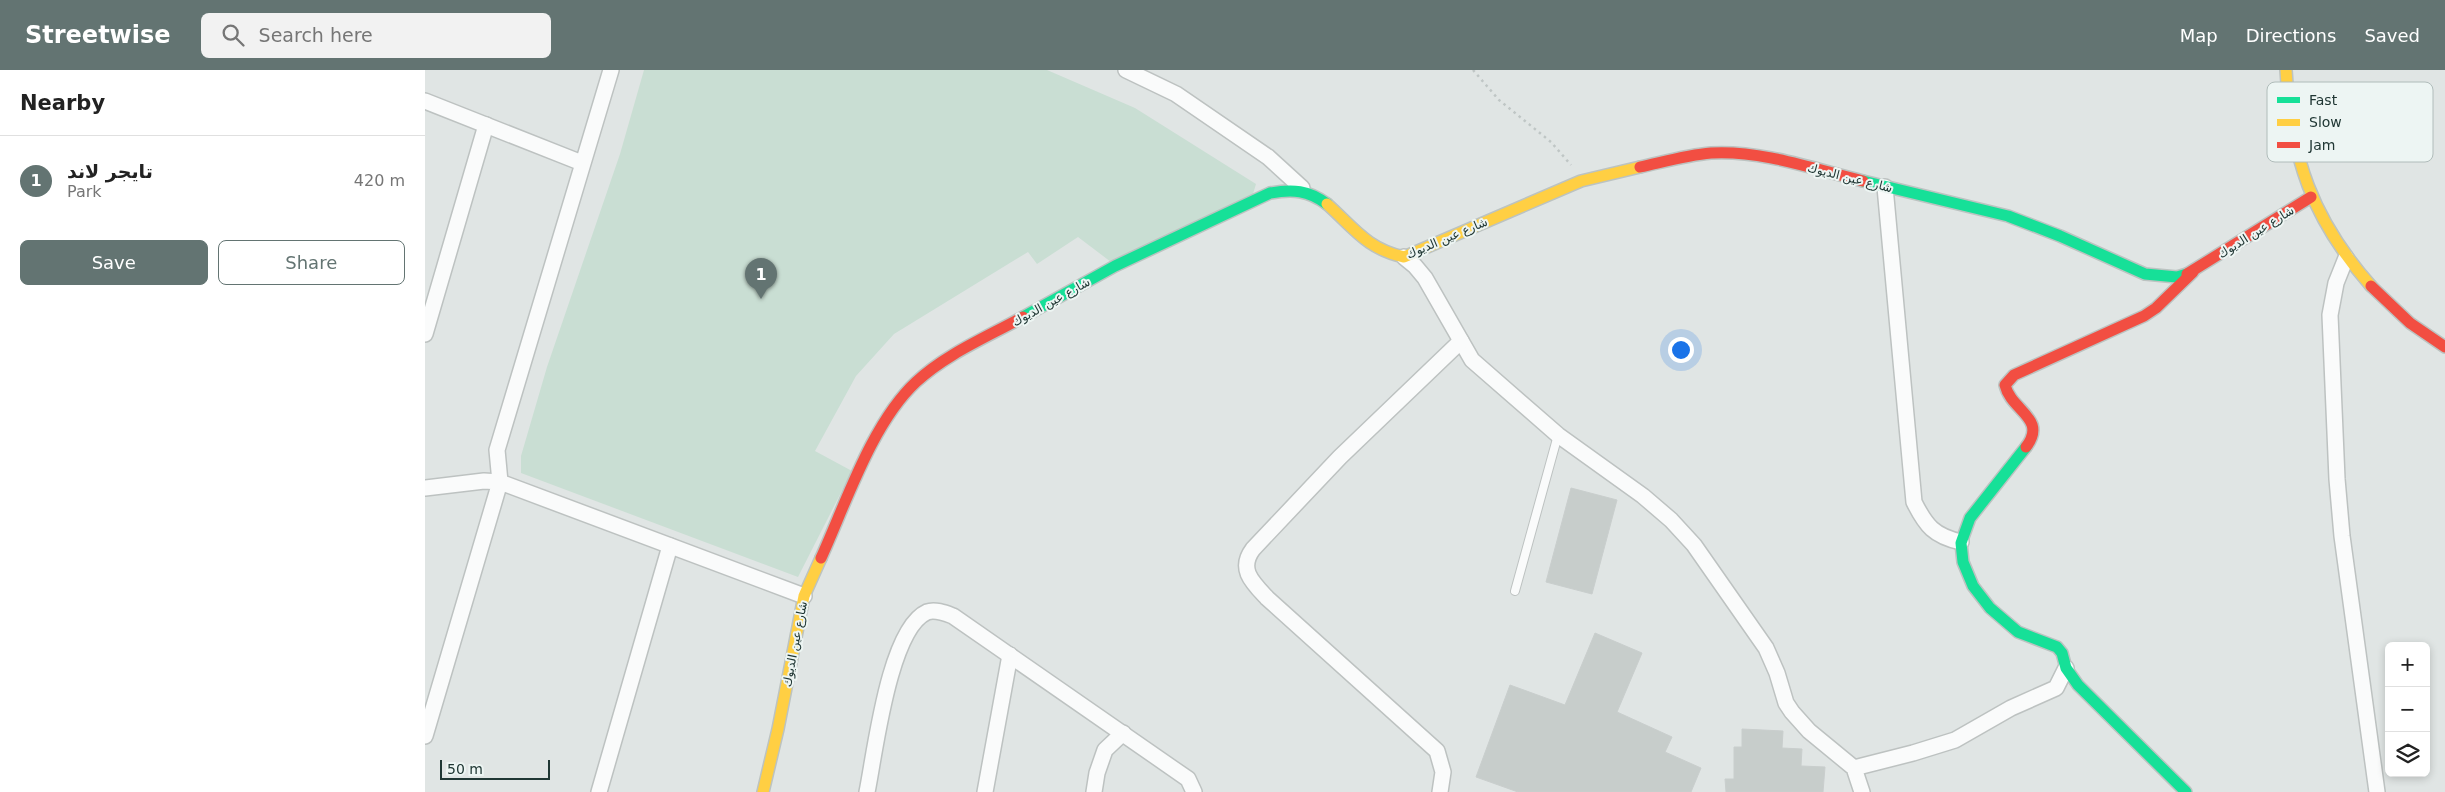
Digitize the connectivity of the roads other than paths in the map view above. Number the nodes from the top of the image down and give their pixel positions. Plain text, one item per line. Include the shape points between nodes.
1 (611, 70) edge
2 (1126, 70) edge
3 (425, 101) edge
4 (486, 125) junction
5 (2301, 162) edge
6 (582, 163) junction
7 (1885, 187) junction
8 (1302, 188) junction
9 (2311, 197) junction
10 (1404, 256) junction
11 (2346, 258) junction
12 (2193, 272) junction
13 (425, 334) edge
14 (1461, 341) junction
15 (2445, 347) edge
16 (1558, 435) junction
17 (500, 482) junction
18 (425, 488) edge
19 (1961, 542) junction
20 (670, 546) junction
21 (1515, 591) dead end
22 (804, 596) junction
23 (1010, 655) junction
24 (2066, 668) junction
25 (1123, 733) junction
26 (425, 736) edge
27 (1854, 768) junction
28 (599, 792) edge
29 (763, 792) edge
30 (867, 792) edge
31 (985, 792) edge
32 (1094, 792) edge
33 (1194, 792) edge
34 (1440, 792) edge
35 (1862, 792) edge
36 (2186, 792) edge
37 (2377, 792) edge

1 - 6 street
2 - 8 street via 1176,94 1268,157
3 - 4 street
4 - 6 street
4 - 13 street
5 - 9 street
6 - 17 street via 497,450
7 - 10 street, شارع عين الديوك via 1763,157 1713,153 1687,156 1581,182
7 - 12 street, شارع عين الديوك via 2017,220 2067,238 2145,274 2177,277
7 - 19 street via 1914,502 1923,520 1934,531
8 - 10 street, شارع عين الديوك via 1320,198 1384,252
8 - 22 street, شارع عين الديوك via 1285,188 1270,193 1173,237 947,359 917,381 881,424
9 - 11 street
9 - 12 street, شارع عين الديوك
10 - 14 street via 1425,278
11 - 15 street via 2380,298 2422,333
11 - 37 street via 2330,315 2337,479
12 - 19 street via 2144,316 2023,370 2007,381 2007,394 2032,422 2035,436 1970,518
14 - 16 street via 1472,360 1491,379
14 - 34 street via 1313,485 1248,555 1246,566 1247,575 1267,598 1437,750 1443,772
16 - 21 lane
16 - 27 street via 1643,496 1694,545 1765,648 1792,712 1809,731
17 - 18 street
17 - 20 street
17 - 26 street
19 - 24 street via 1961,558 1984,601 2018,632 2046,641 2062,652 2067,660
20 - 22 street
20 - 28 street
22 - 29 street, شارع عين الديوك
23 - 25 street
23 - 30 street via 953,616 928,611 918,618 899,646 892,667
23 - 31 street
24 - 27 street via 2056,688 2011,708 1955,740
24 - 36 street via 2078,685
25 - 32 street via 1105,750
25 - 33 street via 1188,778
27 - 35 street

